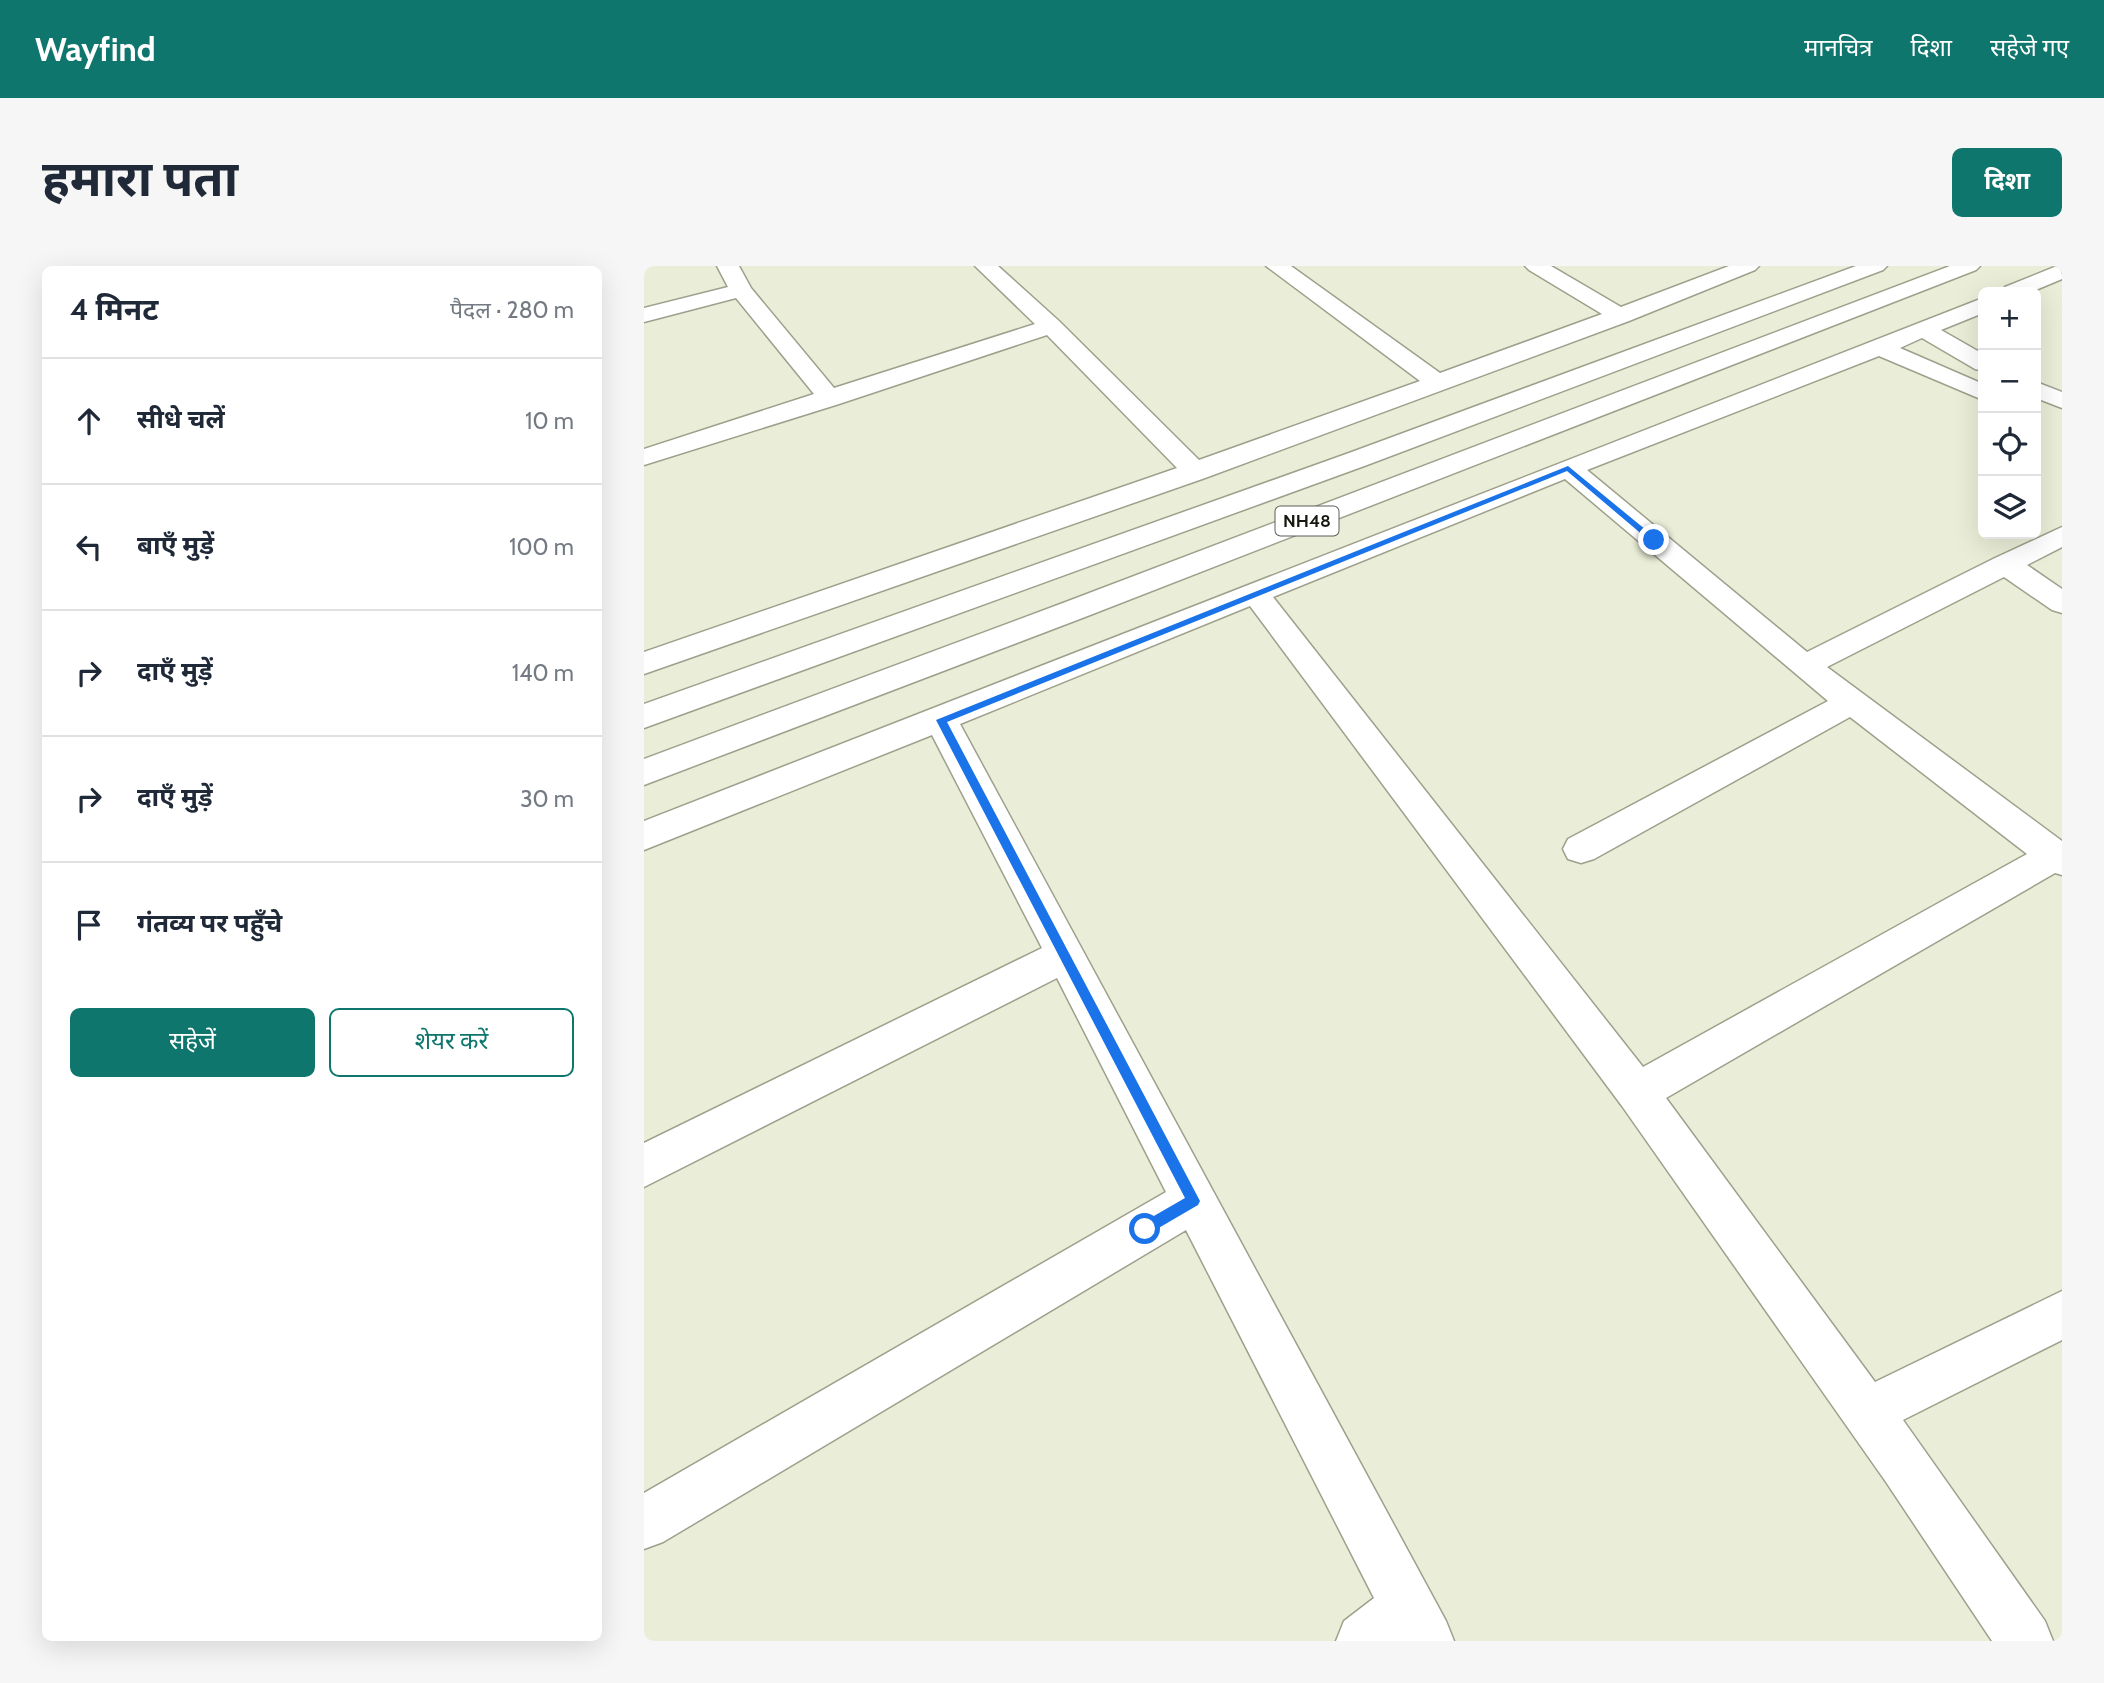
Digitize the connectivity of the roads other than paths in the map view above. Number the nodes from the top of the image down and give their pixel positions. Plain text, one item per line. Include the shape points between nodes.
1 (728, 266) edge
2 (986, 266) edge
3 (1277, 266) edge
4 (1536, 266) edge
5 (1748, 266) edge
6 (1876, 266) edge
7 (1969, 266) edge
8 (2062, 271) edge
9 (2025, 287) edge
10 (741, 290) junction
11 (1978, 307) edge
12 (644, 315) edge
13 (1621, 316) junction
14 (1051, 326) junction
15 (1924, 330) junction
16 (1881, 348) junction
17 (1978, 361) edge
18 (1438, 383) junction
19 (1978, 391) edge
20 (2041, 391) edge
21 (831, 399) junction
22 (2062, 401) edge
23 (644, 457) edge
24 (1568, 468) junction
25 (1196, 472) junction
26 (2062, 536) edge
27 (2005, 564) junction
28 (1255, 593) junction
29 (2062, 603) edge
30 (644, 663) edge
31 (1804, 666) junction
32 (1852, 702) junction
33 (644, 716) edge
34 (941, 720) junction
35 (644, 772) edge
36 (644, 836) edge
37 (1581, 849) dead end
38 (2058, 858) edge
39 (1063, 956) junction
40 (1637, 1092) junction
41 (644, 1166) edge
42 (1193, 1201) junction
43 (2062, 1315) edge
44 (1867, 1412) junction
45 (644, 1523) edge
46 (1417, 1624) edge
47 (1364, 1641) edge
48 (2025, 1641) edge

1 - 10 main road
2 - 14 main road
3 - 18 main road
4 - 13 main road
5 - 13 main road
6 - 33 main road, NH48 via 1358,459
7 - 35 main road, NH48
8 - 9 main road
10 - 12 main road
10 - 21 main road
11 - 15 main road
13 - 18 main road
14 - 21 main road
14 - 25 main road
15 - 16 main road
15 - 17 main road
16 - 19 main road
16 - 24 main road
18 - 25 main road
20 - 22 main road
21 - 23 main road
24 - 28 main road
24 - 31 main road
25 - 30 main road
26 - 27 main road
27 - 29 main road
27 - 31 main road
28 - 34 main road
28 - 40 main road
31 - 32 main road
32 - 37 main road
32 - 38 main road
34 - 36 main road
34 - 39 main road
38 - 40 main road
39 - 41 main road
39 - 42 main road
40 - 44 main road
42 - 45 main road
42 - 46 main road
43 - 44 main road
44 - 48 main road
46 - 47 main road

